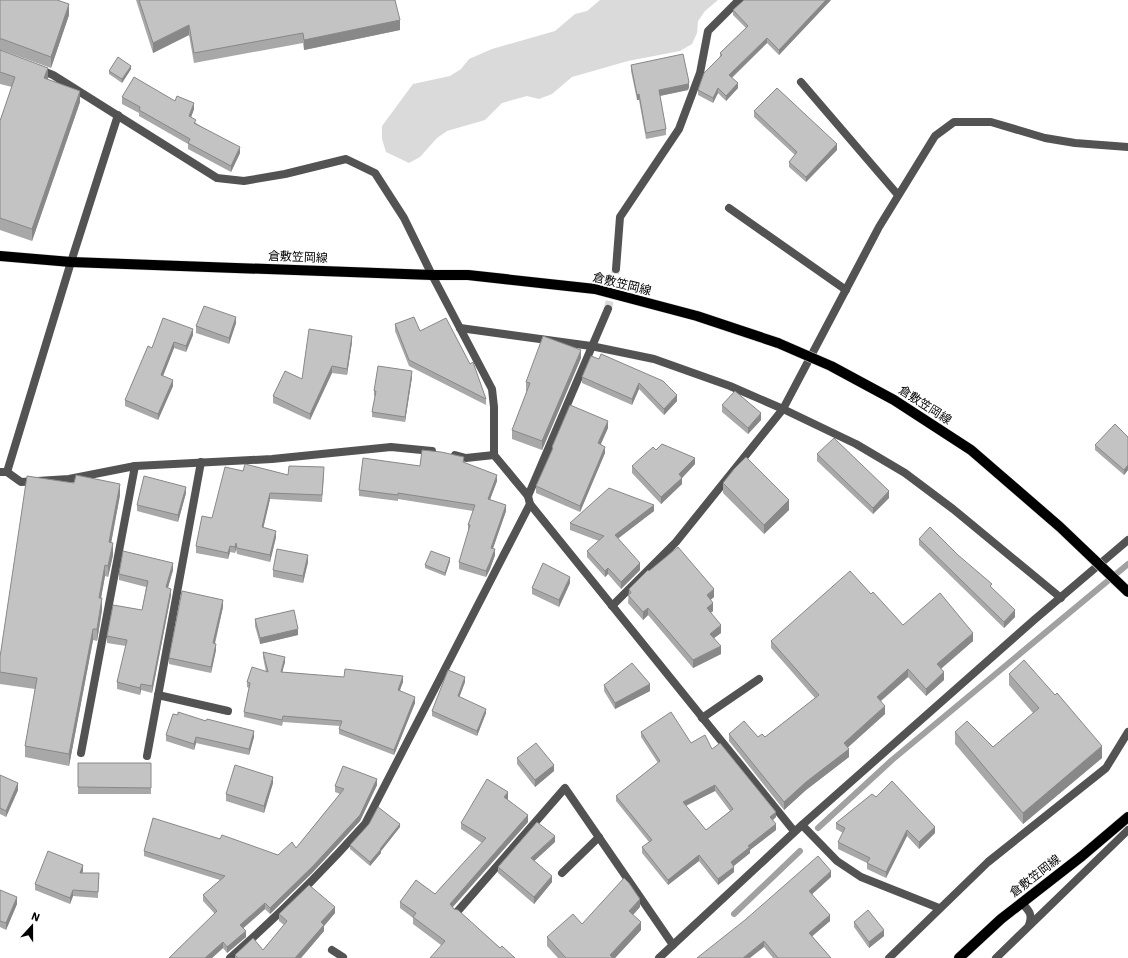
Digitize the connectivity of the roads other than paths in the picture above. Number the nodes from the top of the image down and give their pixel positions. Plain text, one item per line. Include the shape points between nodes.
1 (739, 0) edge
2 (33, 67) edge
3 (801, 82) dead end
4 (118, 115) junction
5 (1128, 147) edge
6 (898, 195) junction
7 (729, 208) dead end
8 (0, 256) edge
9 (23, 258) junction
10 (0, 260) edge
11 (71, 262) junction
12 (616, 270) tunnel mouth
13 (432, 276) junction
14 (846, 290) junction
15 (608, 309) tunnel mouth
16 (460, 328) junction
17 (591, 346) junction
18 (783, 409) junction
19 (494, 455) junction
20 (201, 462) junction
21 (135, 466) junction
22 (4, 472) edge
23 (529, 500) junction
24 (1128, 540) edge
25 (1128, 592) edge
26 (1061, 598) junction
27 (612, 606) junction
28 (759, 679) dead end
29 (158, 695) junction
30 (228, 711) dead end
31 (702, 718) junction
32 (1128, 732) edge
33 (81, 753) dead end
34 (147, 756) dead end
35 (1128, 817) edge
36 (802, 825) junction
37 (1128, 830) edge
38 (794, 831) junction
39 (599, 837) junction
40 (562, 873) dead end
41 (1022, 903) junction
42 (939, 908) junction
43 (457, 912) edge
44 (1029, 926) junction
45 (673, 945) junction
46 (332, 950) dead end
47 (230, 958) edge
48 (342, 958) edge
49 (659, 958) edge
50 (889, 958) edge
51 (959, 958) edge
52 (996, 958) edge

1 - 12 street via 708,31 700,73 679,129 620,217
2 - 4 street via 53,75
3 - 6 street
4 - 11 street
4 - 13 street via 217,178 244,181 346,159 375,173 404,218
5 - 6 street via 1045,138 991,122 954,122 935,136
6 - 14 street
7 - 14 street
8 - 9 main road, 倉敷笠岡線
9 - 10 main road, 倉敷笠岡線
9 - 11 main road, 倉敷笠岡線
11 - 13 main road, 倉敷笠岡線
11 - 22 street
13 - 16 street
13 - 25 main road, 倉敷笠岡線, bridge via 468,275 595,289 697,316 778,343 831,366 894,400 972,450 1060,527
14 - 18 street
15 - 17 street
16 - 17 street
16 - 19 street via 492,389
17 - 18 street via 654,359 730,386
17 - 23 street
18 - 26 street via 856,444 905,473
18 - 27 street via 676,542
19 - 20 street via 466,458 391,447
19 - 23 street
20 - 21 street
20 - 29 street
21 - 22 street via 69,480 21,482
21 - 33 street
23 - 27 street
23 - 47 street via 365,824 327,867
24 - 26 street
26 - 36 street
27 - 31 street
28 - 31 street
29 - 30 street
29 - 34 street
31 - 38 street
32 - 42 street via 1106,768 988,862
35 - 41 main road, 倉敷笠岡線
36 - 38 street
36 - 42 street via 837,861 861,877
37 - 44 street
38 - 45 street
39 - 40 street
39 - 43 street via 565,788
39 - 45 street
41 - 44 street via 1031,913
41 - 51 main road, 倉敷笠岡線
42 - 50 street
44 - 52 street
45 - 49 street
46 - 48 street

